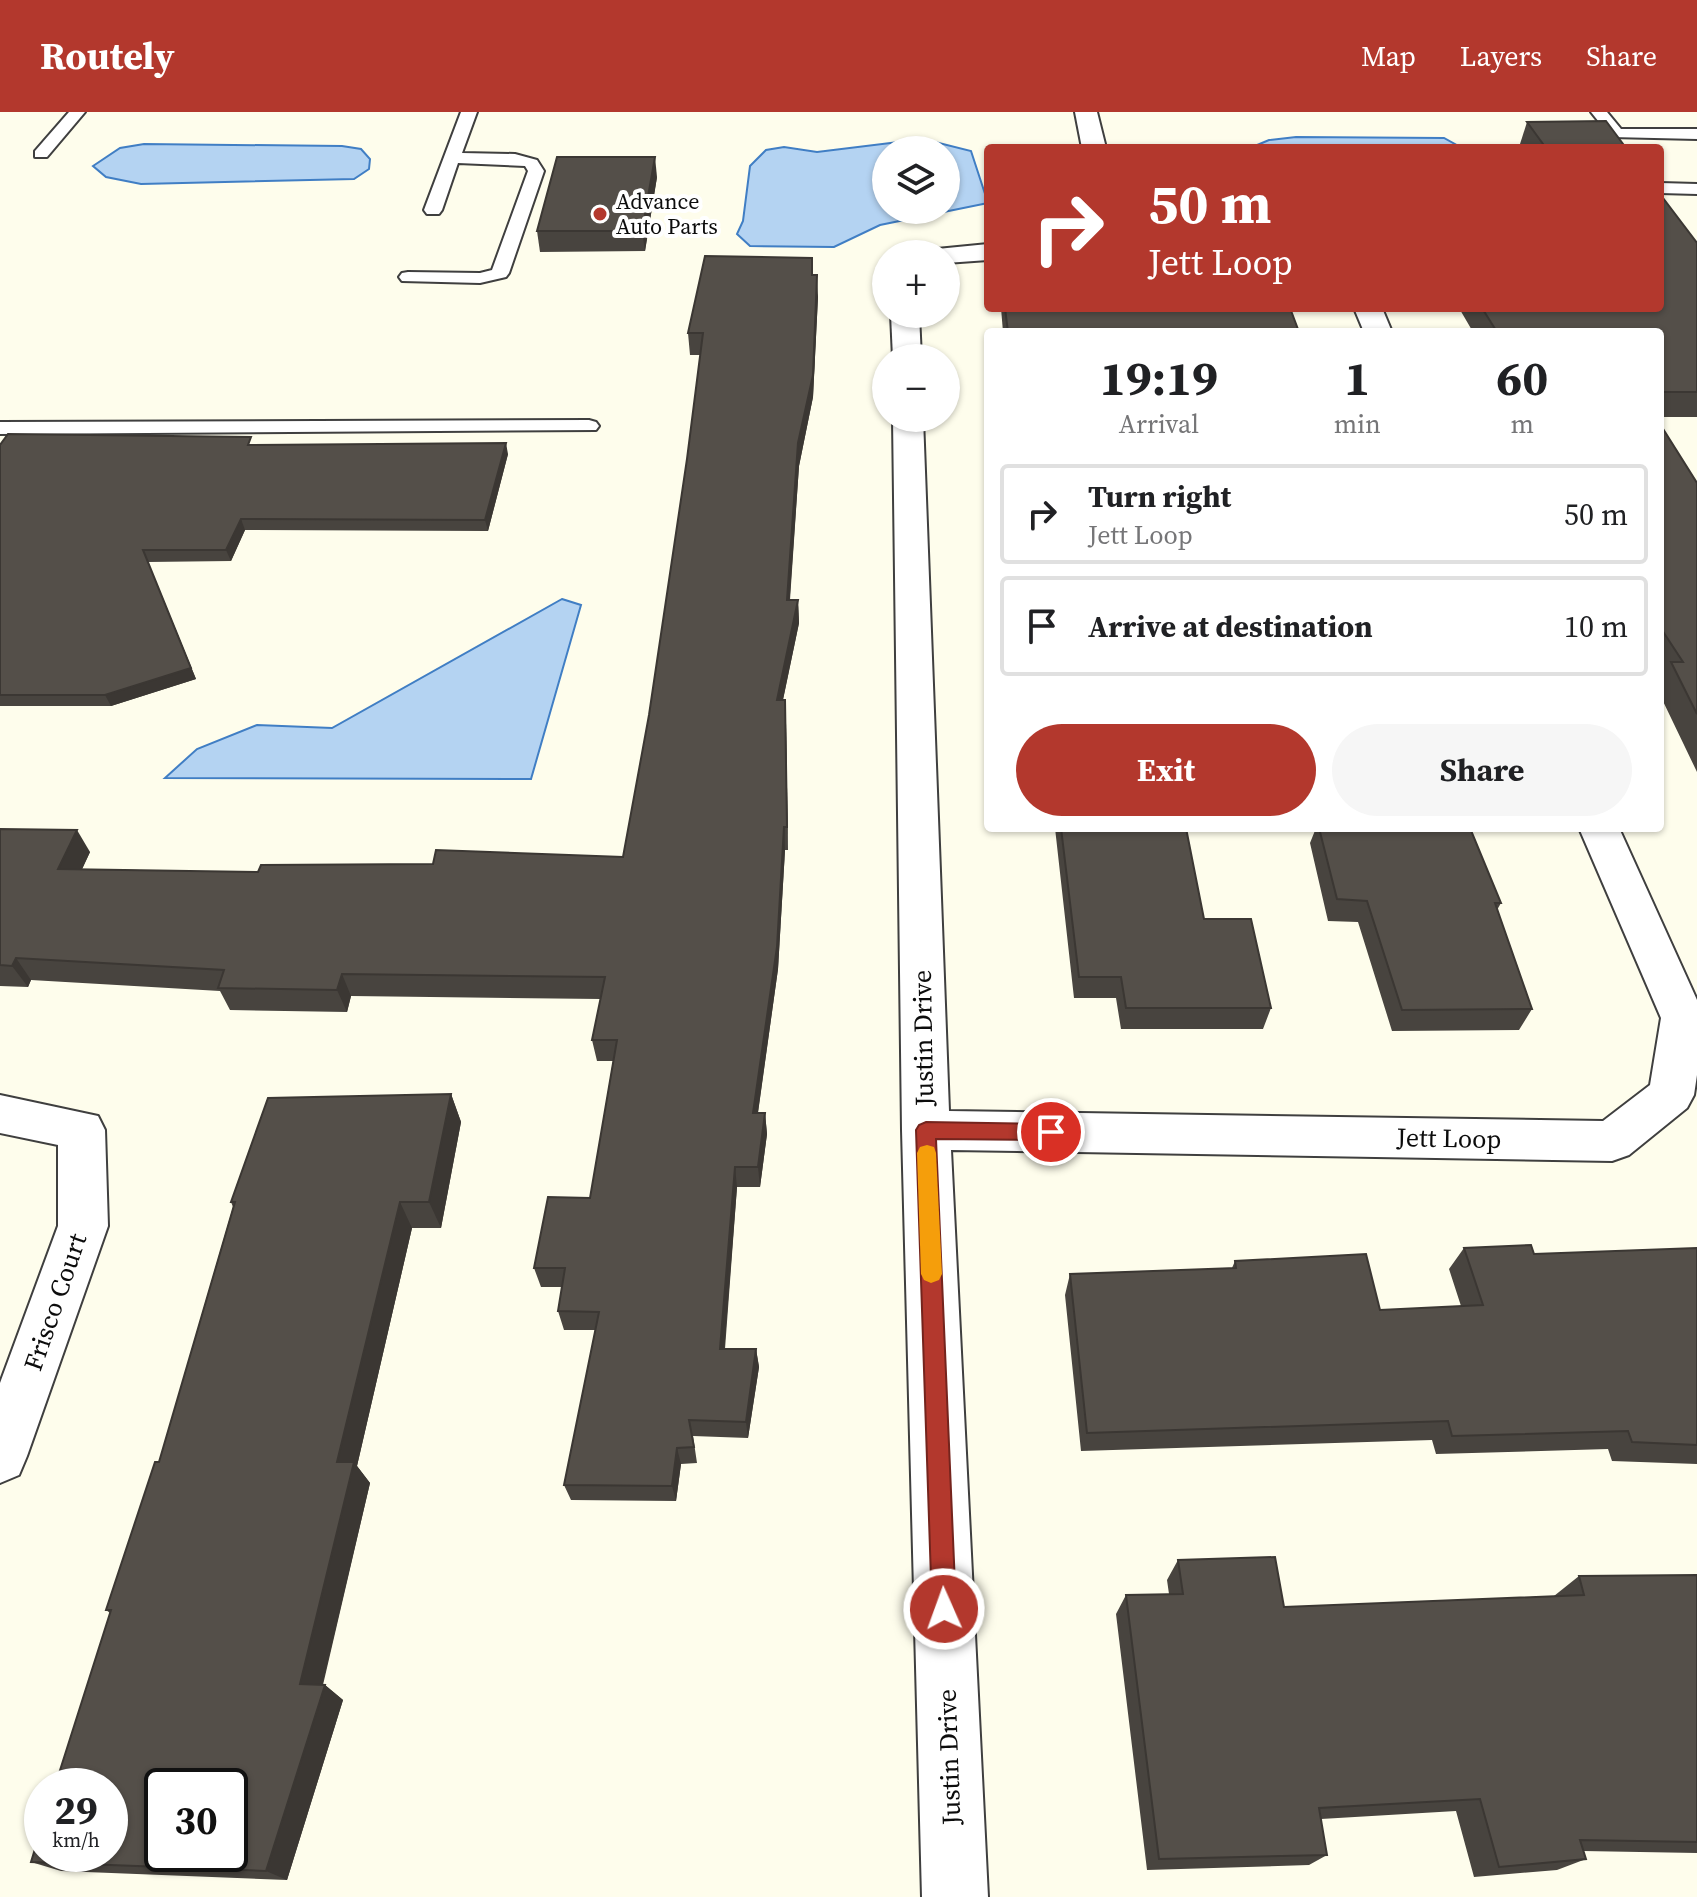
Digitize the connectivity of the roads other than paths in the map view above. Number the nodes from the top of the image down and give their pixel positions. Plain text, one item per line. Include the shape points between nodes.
1 (77, 112) edge
2 (469, 112) edge
3 (1086, 112) edge
4 (1599, 112) edge
5 (1697, 134) edge
6 (1093, 144) edge
7 (41, 154) dead end
8 (452, 158) junction
9 (1664, 188) edge
10 (1697, 189) edge
11 (433, 210) dead end
12 (984, 252) edge
13 (960, 254) edge
14 (408, 277) dead end
15 (589, 426) dead end
16 (0, 428) edge
17 (908, 432) edge
18 (1601, 832) edge
19 (0, 1114) edge
20 (926, 1130) junction
21 (0, 1456) edge
22 (955, 1897) edge

1 - 7 lane
2 - 8 lane
3 - 6 street
4 - 5 lane via 1617,134
8 - 11 lane
8 - 14 lane via 515,159 531,163 536,171 500,273 480,278
9 - 10 lane
12 - 13 street
15 - 16 lane
17 - 20 street, Justin Drive
18 - 20 street, Jett Loop via 1683,1018 1671,1095 1612,1141
19 - 21 street, Frisco Court via 81,1130 83,1226
20 - 22 street, Justin Drive

